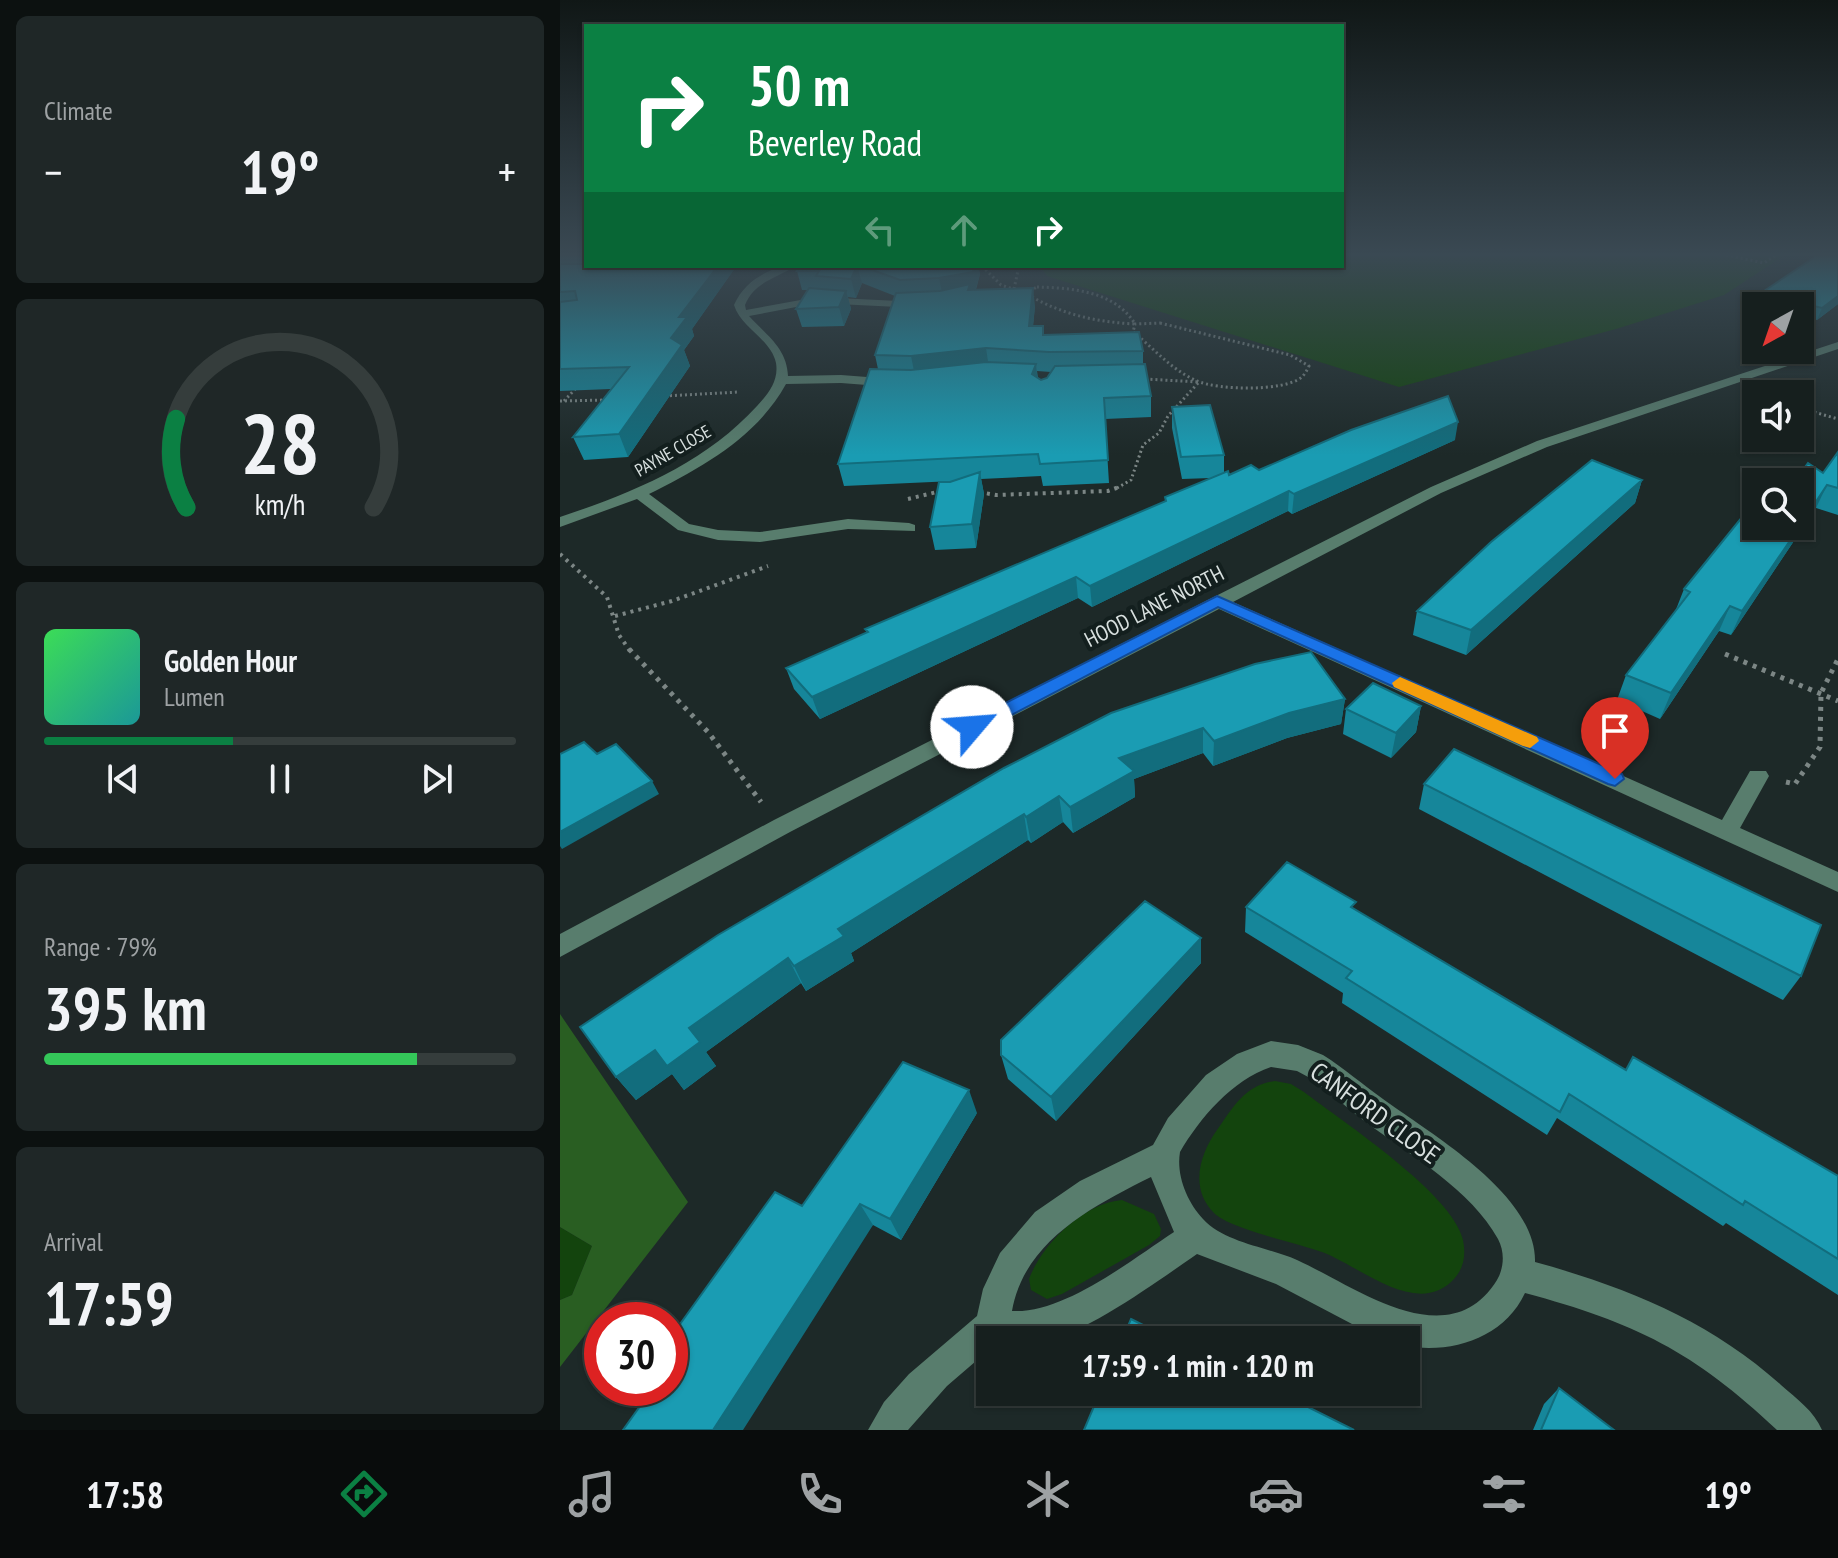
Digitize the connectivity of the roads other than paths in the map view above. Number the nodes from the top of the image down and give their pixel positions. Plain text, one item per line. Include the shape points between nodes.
1 (745, 322) edge
2 (1838, 345) edge
3 (903, 383) edge
4 (779, 385) junction
5 (637, 492) junction
6 (560, 522) edge
7 (909, 528) dead end
8 (1217, 601) junction
9 (1758, 776) road end
10 (1728, 830) junction
11 (1838, 882) edge
12 (560, 946) edge
13 (1164, 1155) junction
14 (1196, 1236) junction
15 (1518, 1274) junction
16 (992, 1326) edge
17 (1037, 1326) edge
18 (976, 1339) edge
19 (886, 1430) edge
20 (1804, 1430) edge

1 - 4 street via 778,349
2 - 8 street, HOOD LANE NORTH via 1542,444 1436,490
3 - 4 street via 841,379
4 - 5 street, PAYNE CLOSE via 736,435
5 - 6 street, PAYNE CLOSE
5 - 7 street via 684,527 718,535 760,537 848,524
8 - 10 street
8 - 12 street, HOOD LANE NORTH
9 - 10 street
10 - 11 street
13 - 14 street via 1166,1181
13 - 15 street, CANFORD CLOSE via 1197,1105 1234,1069 1271,1054 1308,1062 1483,1196 1518,1247
13 - 16 street via 1094,1190 1052,1219 1022,1249 1000,1287
14 - 15 street via 1406,1329 1441,1332 1473,1323 1501,1304
14 - 17 street via 1143,1272
15 - 20 street via 1587,1293 1701,1345
18 - 19 street via 946,1363

